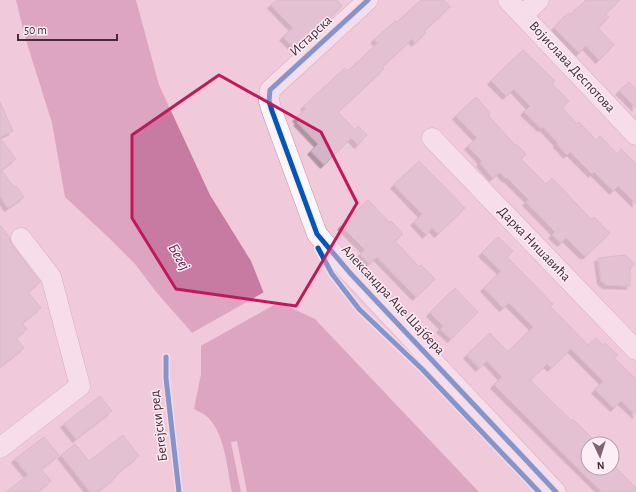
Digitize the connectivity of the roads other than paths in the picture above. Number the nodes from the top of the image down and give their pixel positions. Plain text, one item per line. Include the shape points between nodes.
1 (508, 0) edge
2 (539, 0) edge
3 (357, 3) edge
4 (523, 15) junction
5 (270, 90) joint
6 (636, 135) edge
7 (432, 138) dead end
8 (21, 238) dead end
9 (636, 350) edge
10 (0, 448) edge
11 (556, 492) edge

1 - 4 street, Војислава Деспотова
2 - 4 street
3 - 5 street, Истарска
4 - 6 street, Војислава Деспотова
5 - 11 street, Александра Аце Шајбера via 269,101 272,111 317,234 350,273
7 - 9 street, Дарка Нишавића
8 - 10 street via 51,277 80,386

